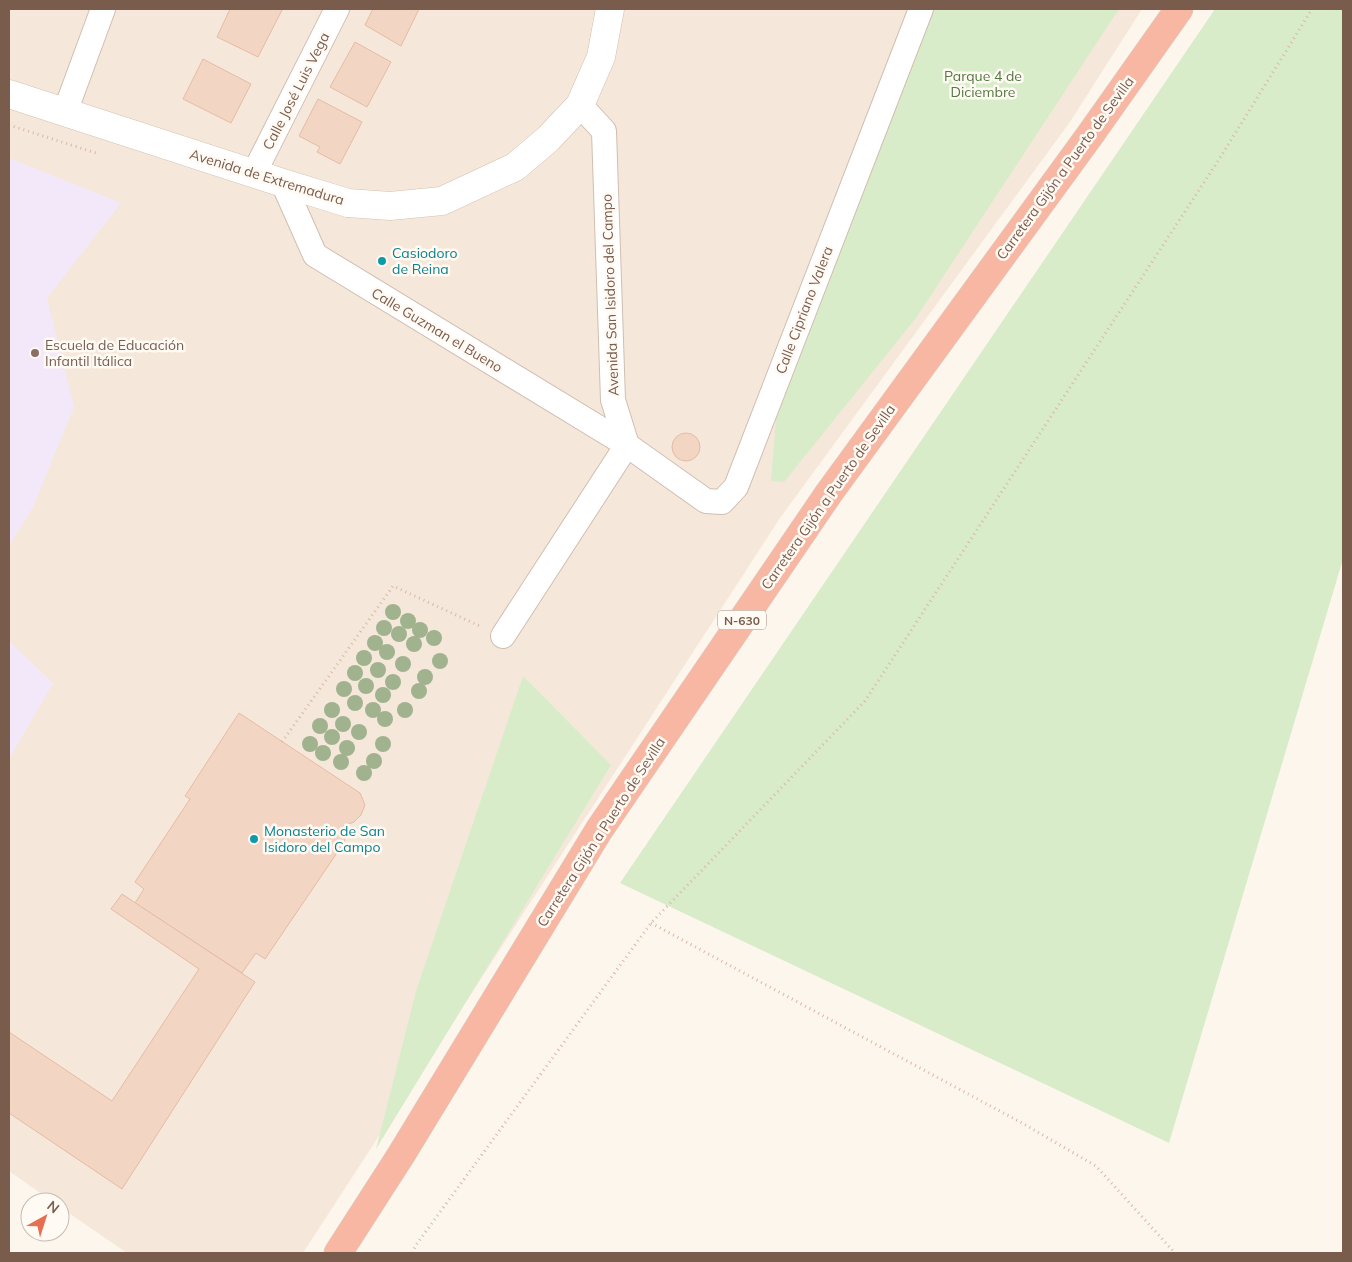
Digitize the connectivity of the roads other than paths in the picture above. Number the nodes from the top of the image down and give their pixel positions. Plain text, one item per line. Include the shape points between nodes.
1 (103, 9) edge
2 (337, 9) edge
3 (610, 9) edge
4 (921, 9) edge
5 (1179, 9) edge
6 (9, 94) edge
7 (580, 105) junction
8 (65, 112) junction
9 (254, 173) junction
10 (283, 183) junction
11 (627, 445) junction
12 (503, 636) road end
13 (401, 1155) junction
14 (338, 1253) edge
15 (348, 1253) edge

1 - 8 street
2 - 9 street, Calle José Luis Vega
3 - 7 main road, Avenida de Extremadura via 601,57
4 - 11 street, Calle Cipriano Valera via 736,487 722,502 706,501
5 - 13 highway, Carretera Gijón a Puerto de Sevilla / N-630 via 829,493 599,830
6 - 8 main road, Avenida de Extremadura
7 - 10 main road, Avenida de Extremadura via 548,139 514,167 442,202 390,206 348,202
7 - 11 street, Avenida San Isidoro del Campo via 604,131 612,400
8 - 9 main road, Avenida de Extremadura
9 - 10 main road, Avenida de Extremadura
10 - 11 street, Calle Guzman el Bueno via 315,255
11 - 12 street
13 - 14 highway, Carretera Gijón a Puerto de Sevilla / N-630
13 - 15 highway

